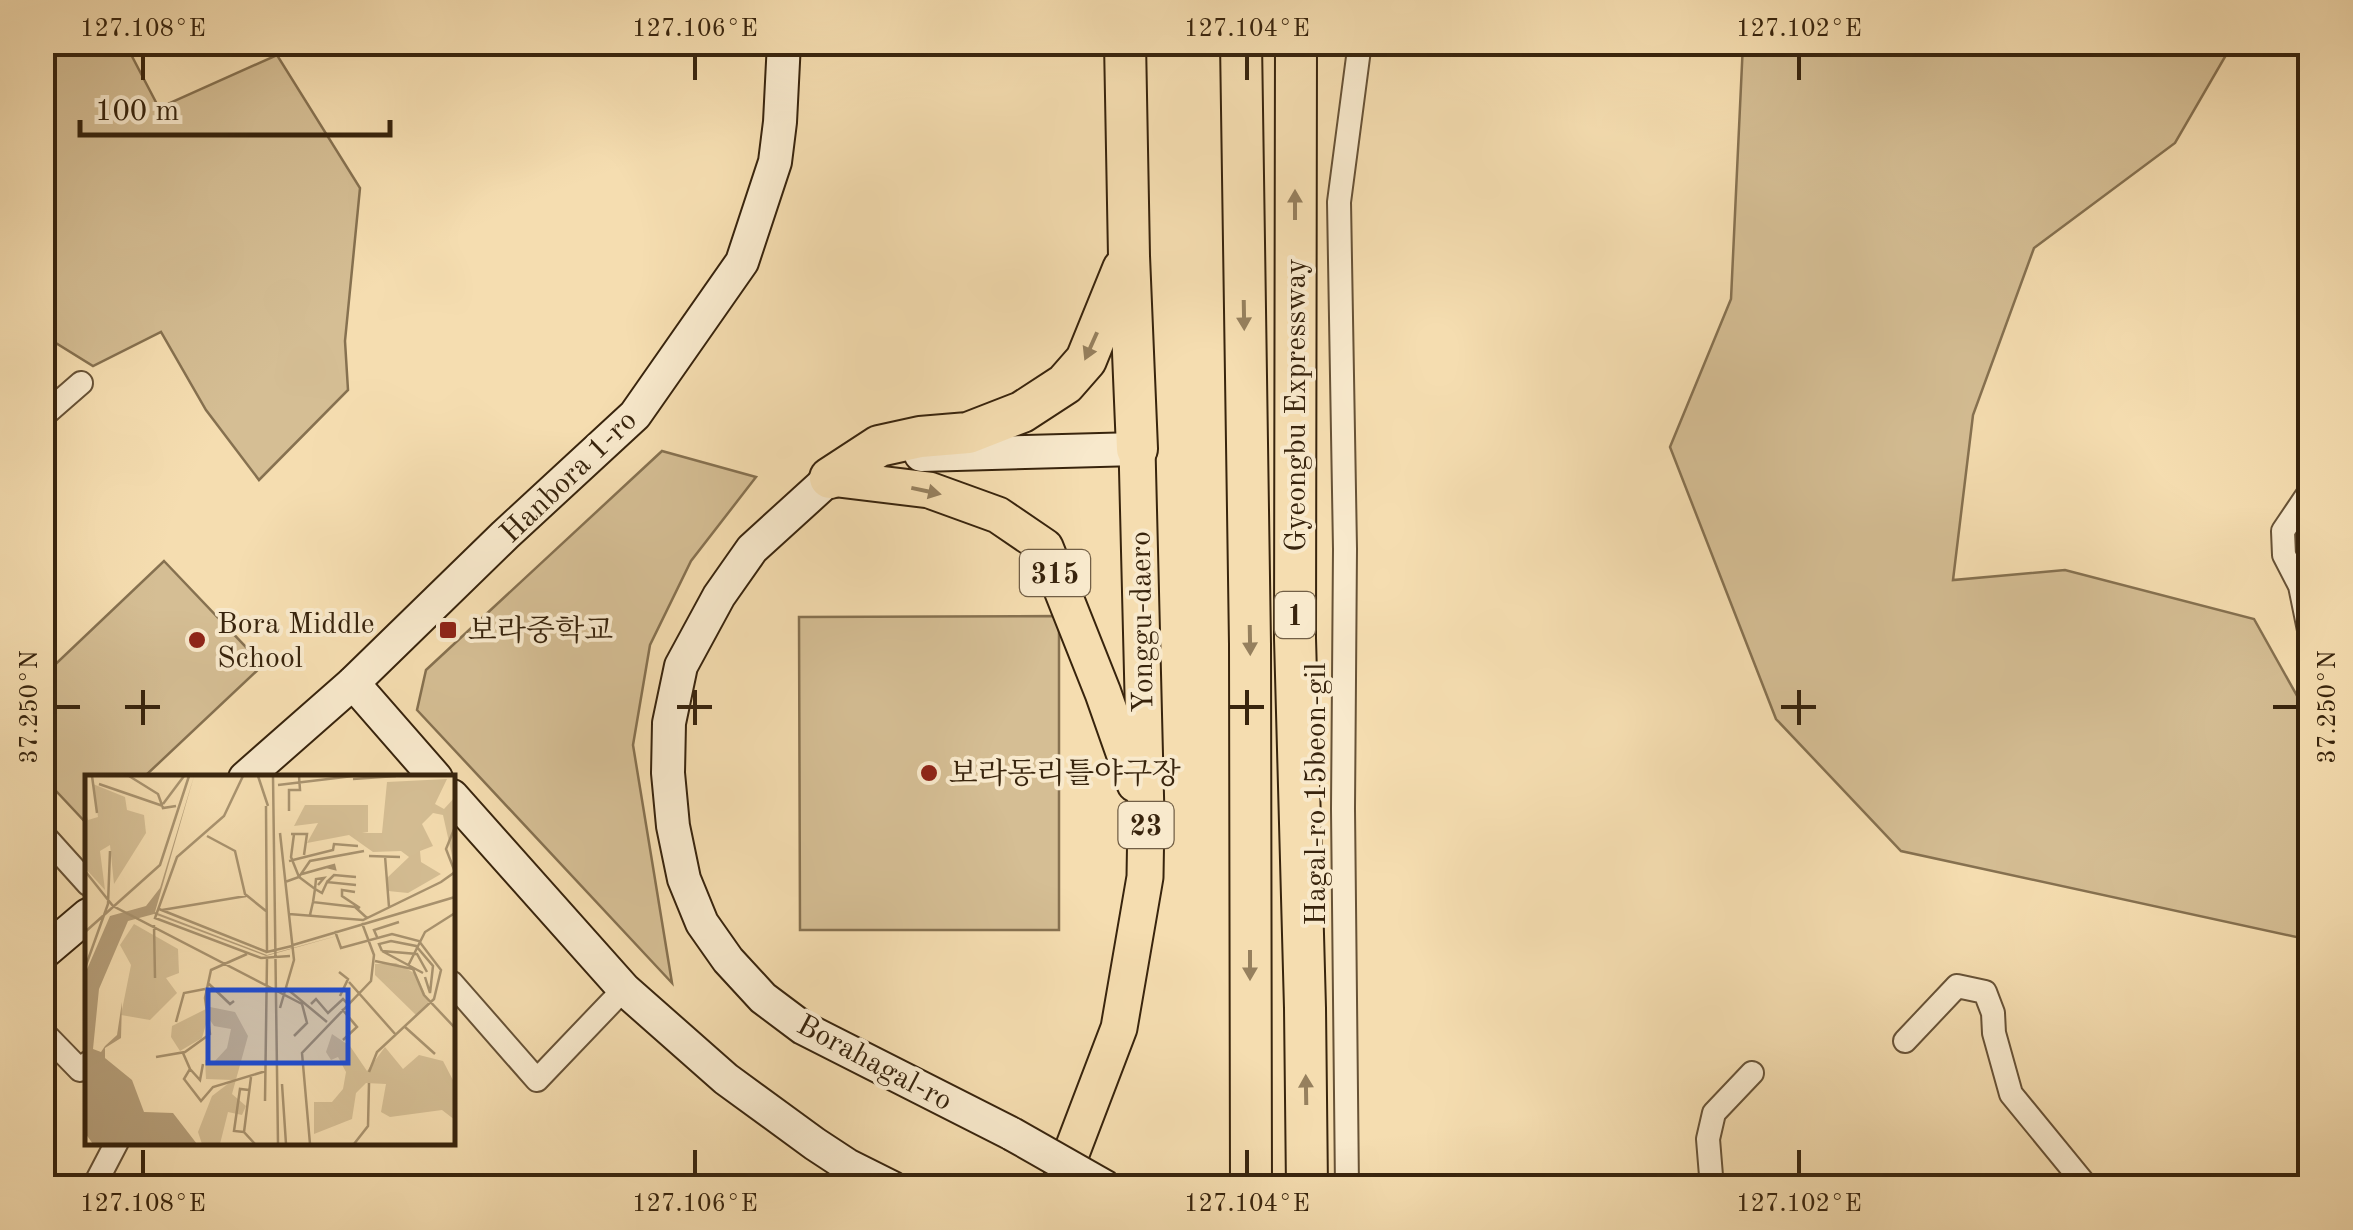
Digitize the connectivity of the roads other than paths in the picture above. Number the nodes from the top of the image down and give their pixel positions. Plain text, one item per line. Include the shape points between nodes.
1 (784, 42) edge
2 (1124, 42) edge
3 (1241, 42) edge
4 (1296, 42) edge
5 (1360, 42) edge
6 (1128, 256) junction
7 (81, 382) dead end
8 (44, 412) edge
9 (1136, 449) junction
10 (830, 478) junction
11 (2310, 491) edge
12 (2310, 635) edge
13 (353, 683) junction
14 (248, 775) edge
15 (433, 775) edge
16 (455, 799) edge
17 (1146, 816) junction
18 (42, 833) edge
19 (85, 881) edge
20 (85, 918) edge
21 (42, 954) edge
22 (455, 986) edge
23 (624, 989) junction
24 (42, 1031) edge
25 (1905, 1042) dead end
26 (85, 1070) edge
27 (1752, 1073) dead end
28 (116, 1145) edge
29 (94, 1188) edge
30 (893, 1188) edge
31 (1058, 1188) edge
32 (1106, 1188) edge
33 (1251, 1188) edge
34 (1307, 1188) edge
35 (1348, 1188) edge
36 (1712, 1188) edge
37 (2088, 1188) edge

1 - 13 street, Hanbora 1-ro via 775,162 742,262 635,415
2 - 6 highway, Yonggu-daero / 23
3 -> 33 highway, Gyeongbu Expressway / 1
34 -> 4 highway, Gyeongbu Expressway / 1 via 1295,638
5 - 35 street, Hagal-ro 15beon-gil via 1339,202
6 - 9 highway, Yonggu-daero / 23
6 -> 10 highway via 1086,360 1064,384 1022,412 968,433 879,446
7 - 8 street
9 - 10 street, Borahagal-ro via 878,456
9 - 17 main road, Yonggu-daero / 23
10 -> 17 main road, 315 via 929,490 998,514 1045,546
10 - 32 street, Borahagal-ro, bridge via 752,549 681,666 669,723 668,774 684,879 702,923 728,960 803,1028
11 - 12 street via 2283,532
13 - 14 street, Hanbora 1-ro
13 - 15 street
16 - 23 street
17 - 31 main road, Yonggu-daero / 23 via 1145,877 1120,1028
18 - 19 street
20 - 21 street
22 - 23 street via 537,1080
23 - 30 street via 726,1079 847,1165
24 - 26 street
25 - 37 street via 1957,986 1986,992 2011,1094
27 - 36 street via 1714,1112 1708,1139
28 - 29 street

